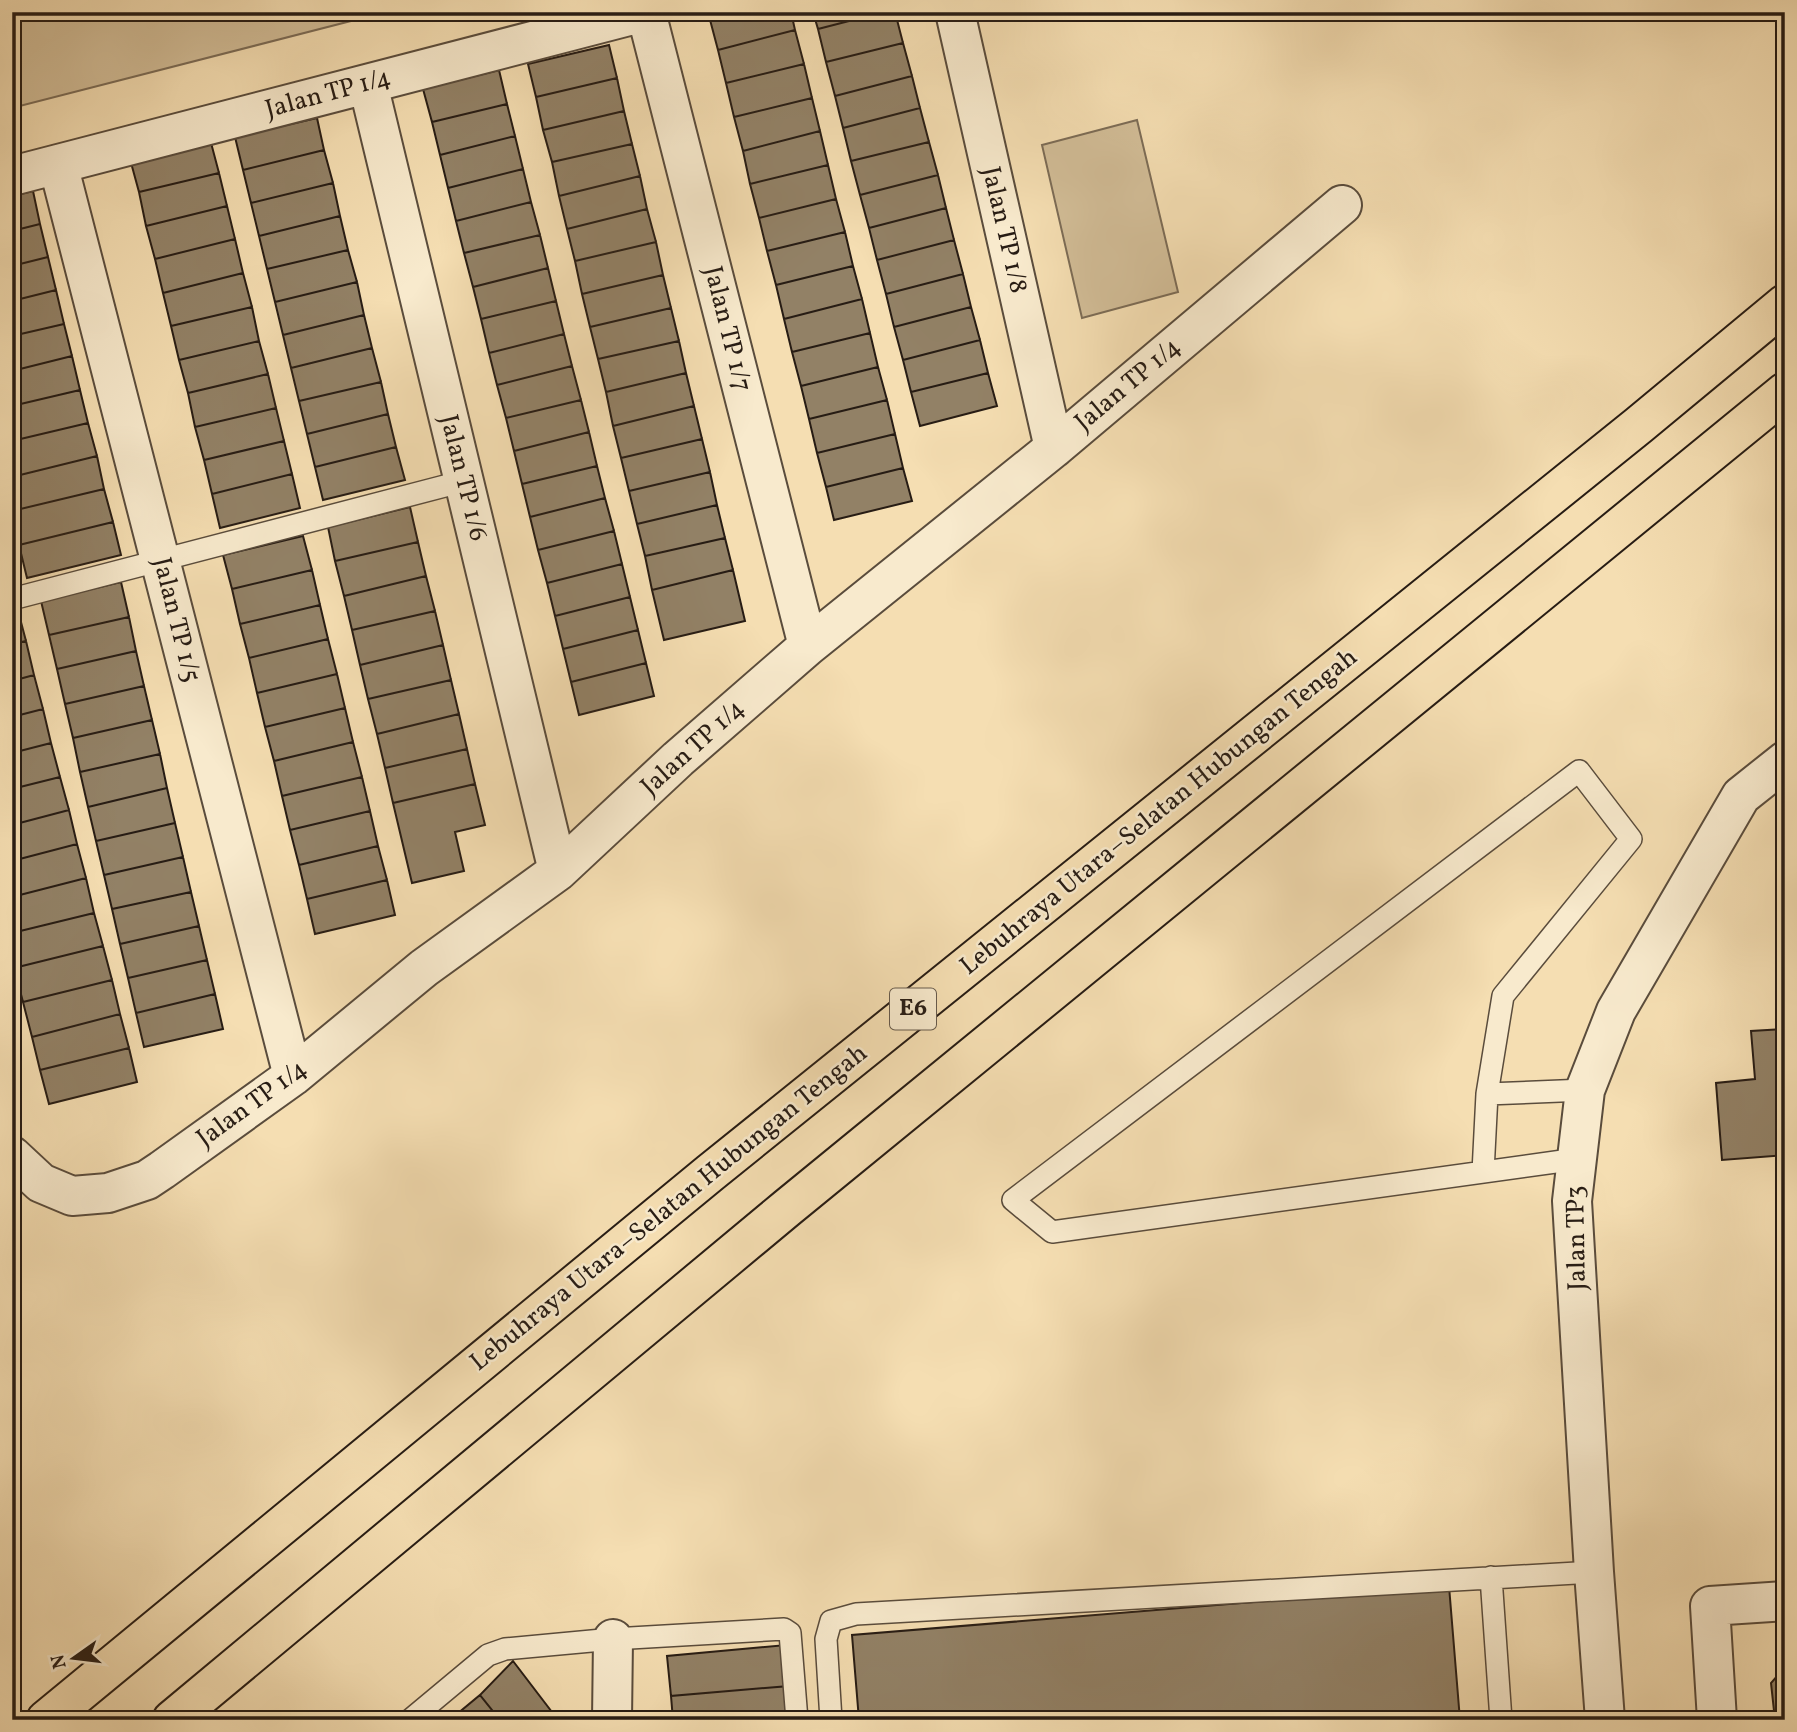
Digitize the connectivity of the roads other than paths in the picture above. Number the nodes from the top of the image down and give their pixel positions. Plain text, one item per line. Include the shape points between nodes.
1 (645, 12) edge
2 (954, 12) edge
3 (368, 84) junction
4 (58, 164) junction
5 (12, 176) edge
6 (1342, 205) dead end
7 (1785, 304) edge
8 (1785, 392) edge
9 (1054, 448) junction
10 (464, 481) junction
11 (160, 560) junction
12 (12, 599) edge
13 (808, 646) junction
14 (1785, 761) edge
15 (1785, 775) edge
16 (1741, 796) junction
17 (558, 872) junction
18 (293, 1076) junction
19 (1585, 1090) junction
20 (1487, 1094) junction
21 (12, 1156) edge
22 (1577, 1159) junction
23 (1483, 1172) junction
24 (1594, 1572) junction
25 (1491, 1577) junction
26 (1785, 1601) edge
27 (613, 1639) junction
28 (46, 1720) edge
29 (172, 1720) edge
30 (410, 1720) edge
31 (612, 1720) edge
32 (797, 1720) edge
33 (831, 1720) edge
34 (1501, 1720) edge
35 (1605, 1720) edge
36 (1717, 1720) edge

1 - 3 street, Jalan TP 1/4
1 - 13 street, Jalan TP 1/7
2 - 9 street, Jalan TP 1/8
3 - 4 street, Jalan TP 1/4
3 - 10 street, Jalan TP 1/6
4 - 5 street, Jalan TP 1/4
4 - 11 street, Jalan TP 1/5
6 - 9 street, Jalan TP 1/4
7 - 28 highway, Lebuhraya Utara–Selatan Hubungan Tengah / E6 via 699,1182
8 - 29 highway via 787,1208
9 - 13 street, Jalan TP 1/4
10 - 11 lane
10 - 17 street, Jalan TP 1/6
11 - 12 lane
11 - 18 street, Jalan TP 1/5
13 - 17 street, Jalan TP 1/4 via 678,758
14 - 16 street, Jalan TP3
15 - 16 street
16 - 19 street, Jalan TP3 via 1616,1011
17 - 18 street, Jalan TP 1/4 via 424,968
18 - 21 street, Jalan TP 1/4 via 148,1180 108,1193 72,1196 41,1183
19 - 20 lane
19 - 22 street, Jalan TP3
20 - 23 lane
20 - 23 lane via 1503,996 1631,839 1579,771 1013,1200 1052,1232
22 - 23 lane
22 - 24 street, Jalan TP3 via 1572,1201
24 - 25 lane
24 - 35 street, Jalan TP3
25 - 33 lane via 856,1614 831,1621 826,1639
25 - 34 lane
26 - 36 street via 1710,1606
27 - 30 lane via 505,1649 488,1655
27 - 31 street
27 - 32 lane via 784,1629 790,1633

